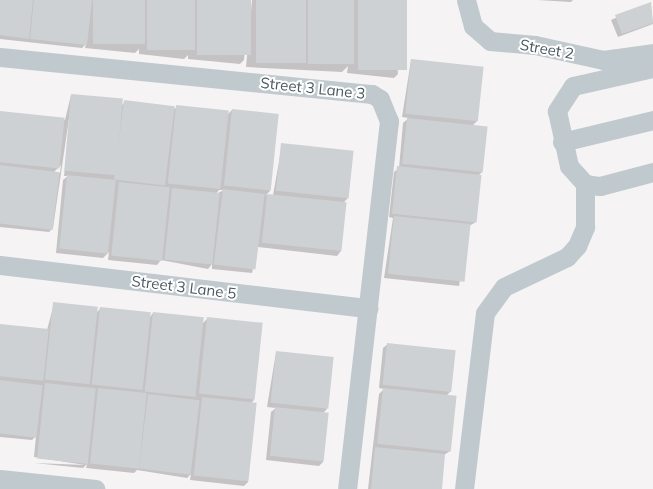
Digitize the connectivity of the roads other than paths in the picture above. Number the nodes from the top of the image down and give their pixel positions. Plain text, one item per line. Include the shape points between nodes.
1 (466, 0) edge
2 (653, 53) edge
3 (0, 57) edge
4 (653, 68) edge
5 (653, 120) edge
6 (562, 142) junction
7 (653, 172) edge
8 (585, 184) junction
9 (0, 265) edge
10 (368, 308) junction
11 (0, 479) edge
12 (95, 489) edge
13 (347, 489) edge
14 (464, 489) edge

1 - 2 street, Street 2 via 473,26 490,41 534,45 603,60
3 - 10 street, Street 3 Lane 3 via 372,94 386,107 389,121
4 - 6 street via 573,86 557,111
5 - 6 street
6 - 8 street via 569,166
7 - 8 street via 600,186
8 - 14 street via 585,227 577,246 568,257 504,288 485,313
9 - 10 street, Street 3 Lane 5
10 - 13 street, Street 3 Lane 3
11 - 12 street

